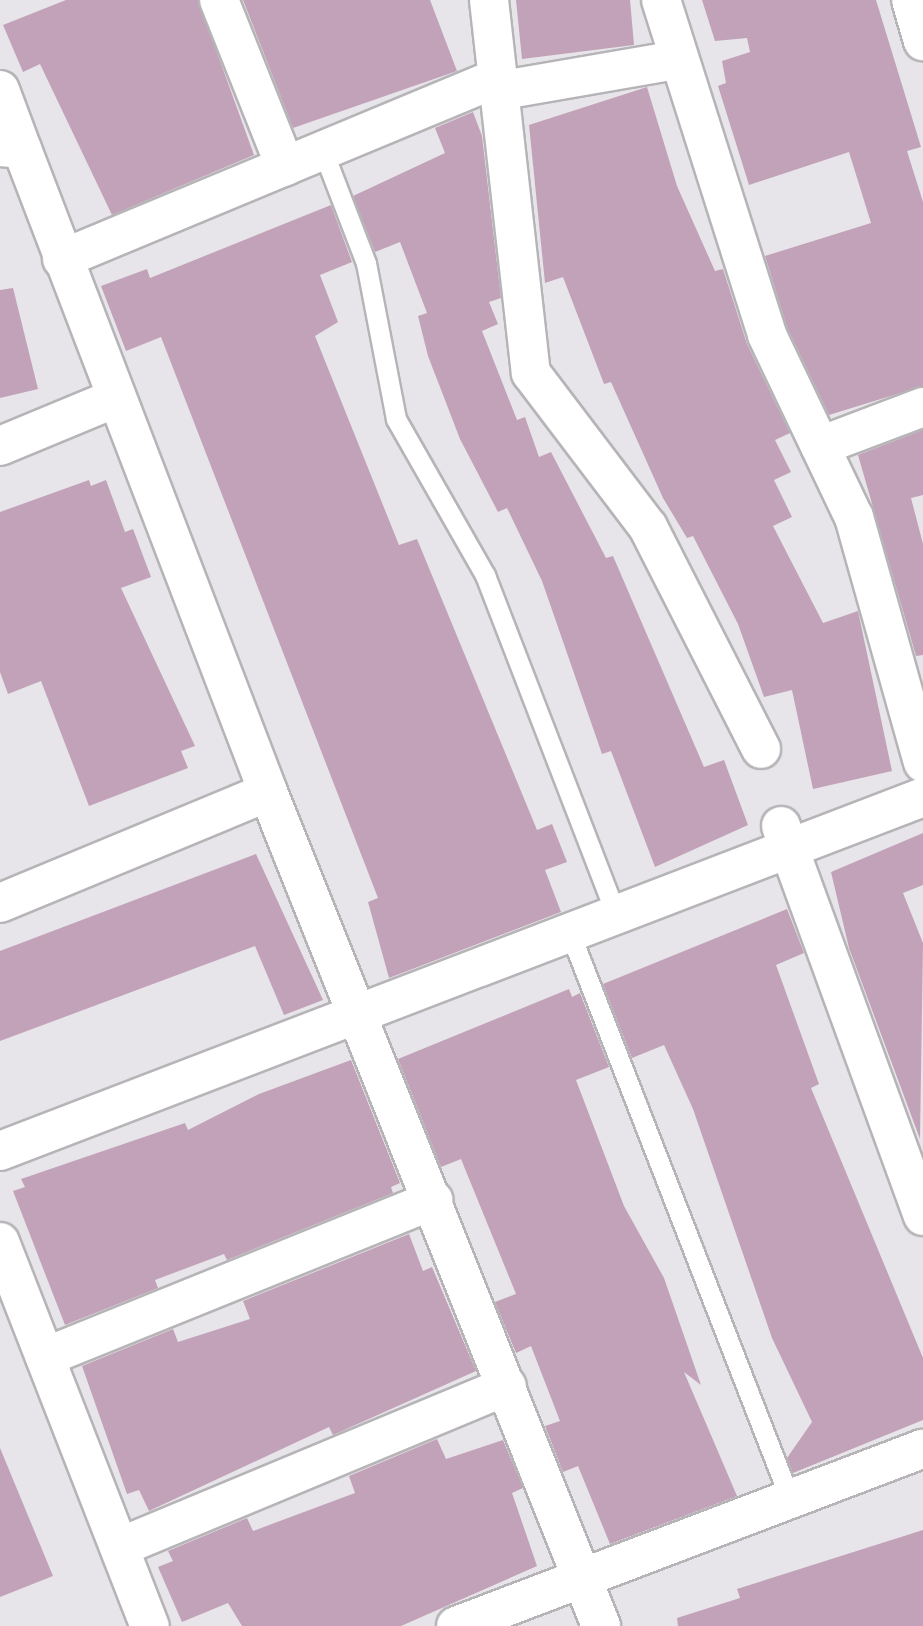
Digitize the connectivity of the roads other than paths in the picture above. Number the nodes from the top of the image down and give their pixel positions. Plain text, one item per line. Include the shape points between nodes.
1 (219, 0) edge
2 (489, 0) edge
3 (660, 0) edge
4 (911, 0) edge
5 (923, 41) edge
6 (677, 60) junction
7 (496, 85) junction
8 (0, 90) edge
9 (11, 148) edge
10 (323, 151) junction
11 (285, 166) junction
12 (62, 258) junction
13 (116, 398) junction
14 (923, 407) edge
15 (0, 446) edge
16 (820, 446) junction
17 (911, 675) edge
18 (761, 749) dead end
19 (923, 762) edge
20 (268, 792) junction
21 (923, 797) edge
22 (784, 837) junction
23 (0, 903) edge
24 (616, 915) junction
25 (570, 933) junction
26 (360, 1013) junction
27 (0, 1151) edge
28 (434, 1200) junction
29 (923, 1216) edge
30 (0, 1242) edge
31 (45, 1357) junction
32 (507, 1386) junction
33 (923, 1449) edge
34 (790, 1499) junction
35 (120, 1547) junction
36 (582, 1576) junction
37 (150, 1626) edge
38 (456, 1626) edge
39 (601, 1626) edge

1 - 11 street
2 - 7 street
3 - 6 street
4 - 5 street
6 - 7 street
6 - 16 street via 767,335
7 - 10 street
7 - 18 street via 531,373 649,527
8 - 9 street
9 - 12 street
10 - 11 street
10 - 24 lane via 366,263 396,419 485,576
11 - 12 street
12 - 13 street
13 - 15 street
13 - 20 street
14 - 16 street
16 - 17 street via 855,517
17 - 19 street
20 - 23 street
20 - 26 street
21 - 22 street
22 - 24 street
22 - 29 street
24 - 25 street
25 - 26 street
25 - 34 lane
26 - 27 street
26 - 28 street
28 - 31 street
28 - 32 street
30 - 31 street
31 - 35 street
32 - 35 street
32 - 36 street
33 - 34 street
34 - 36 street
35 - 37 street
36 - 38 street
36 - 39 street

